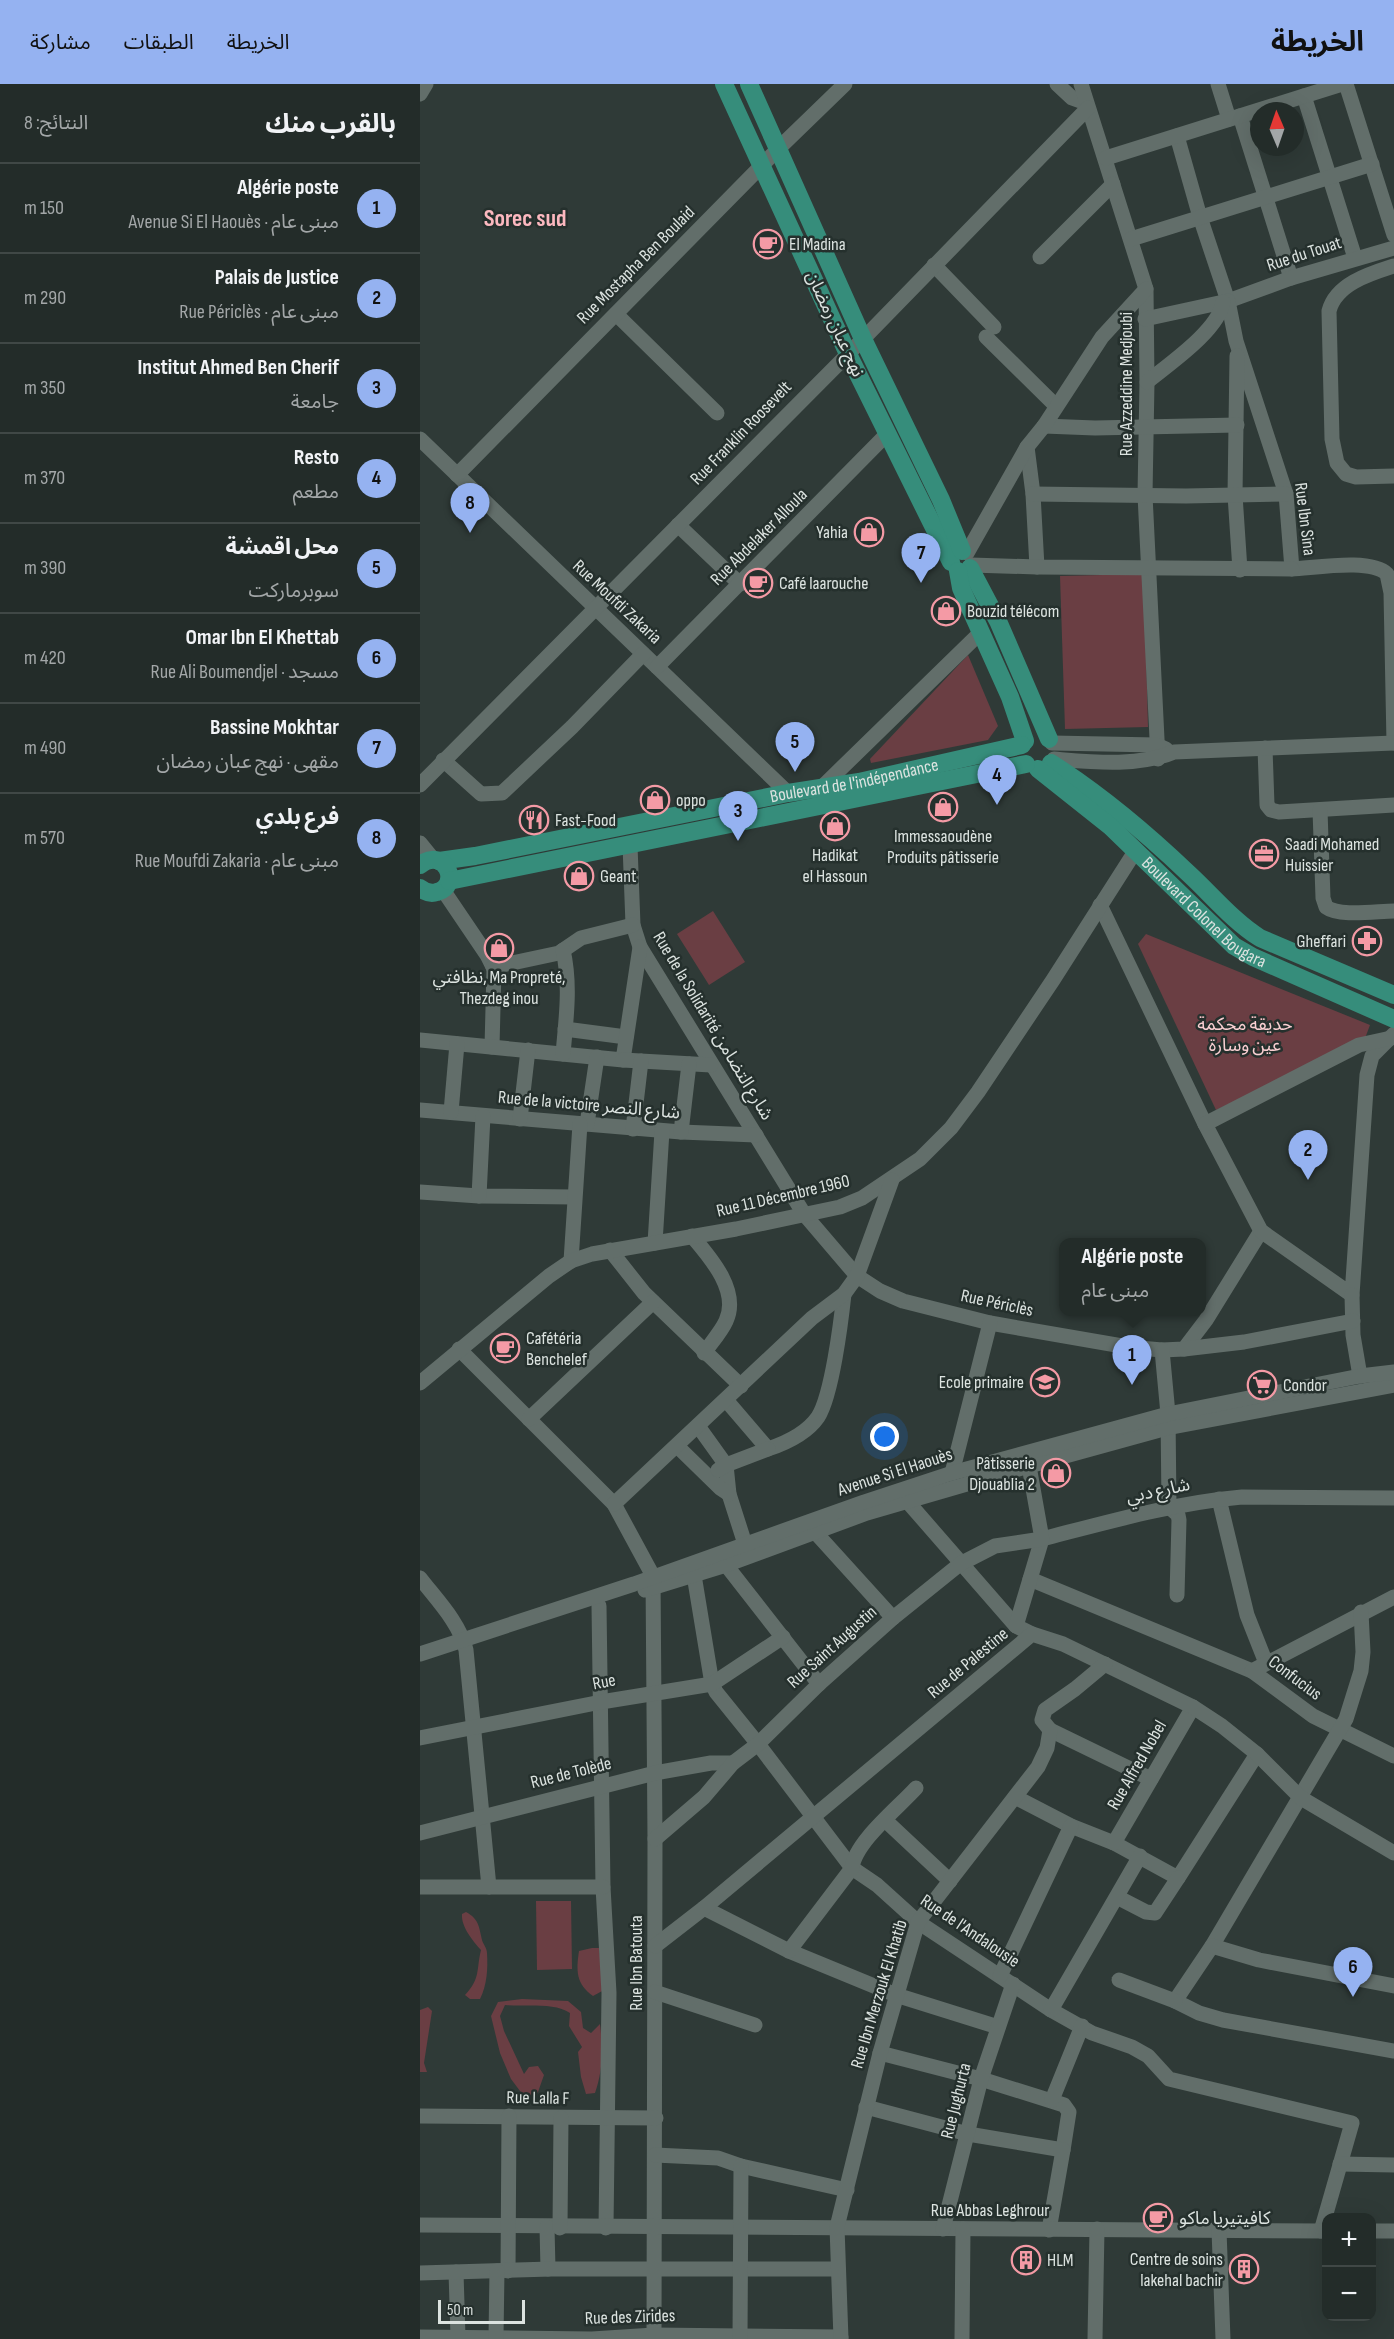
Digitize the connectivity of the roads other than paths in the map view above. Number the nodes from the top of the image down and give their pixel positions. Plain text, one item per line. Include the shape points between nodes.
1 (426, 84) edge
2 (724, 84) edge
3 (748, 84) edge
4 (845, 84) edge
5 (1057, 84) edge
6 (1081, 84) edge
7 (1218, 84) edge
8 (1341, 84) edge
9 (1346, 84) edge
10 (420, 94) edge
11 (1305, 96) junction
12 (1087, 105) junction
13 (1235, 118) junction
14 (1177, 136) junction
15 (778, 148) junction
16 (1106, 158) junction
17 (763, 164) junction
18 (1372, 164) junction
19 (1330, 177) junction
20 (1113, 184) junction
21 (1264, 197) junction
22 (1389, 202) edge
23 (1200, 217) junction
24 (1394, 235) edge
25 (1131, 239) junction
26 (1394, 248) edge
27 (1040, 257) dead end
28 (1355, 258) junction
29 (934, 265) junction
30 (1394, 266) edge
31 (1291, 278) junction
32 (1146, 289) junction
33 (1225, 301) junction
34 (616, 314) junction
35 (1145, 319) junction
36 (863, 339) junction
37 (1236, 341) junction
38 (848, 354) junction
39 (1148, 382) junction
40 (1056, 406) junction
41 (717, 413) dead end
42 (1237, 425) junction
43 (1044, 426) junction
44 (1145, 427) junction
45 (887, 434) junction
46 (420, 439) edge
47 (1026, 447) junction
48 (457, 475) junction
49 (1394, 476) edge
50 (1033, 494) junction
51 (1286, 494) junction
52 (1145, 495) junction
53 (1235, 495) junction
54 (678, 525) junction
55 (963, 562) junction
56 (1037, 567) junction
57 (1149, 568) junction
58 (1292, 569) junction
59 (1240, 570) junction
60 (740, 584) junction
61 (595, 609) junction
62 (981, 632) junction
63 (643, 654) junction
64 (657, 667) junction
65 (1394, 742) edge
66 (1265, 748) junction
67 (1158, 752) junction
68 (1040, 753) junction
69 (443, 760) junction
70 (420, 785) edge
71 (820, 789) junction
72 (788, 793) junction
73 (762, 798) junction
74 (1394, 805) edge
75 (1320, 810) junction
76 (764, 817) junction
77 (420, 843) edge
78 (630, 845) junction
79 (1136, 850) junction
80 (431, 862) edge
81 (433, 891) edge
82 (1100, 904) junction
83 (1394, 912) edge
84 (633, 925) junction
85 (640, 947) junction
86 (563, 950) junction
87 (493, 967) junction
88 (1394, 995) edge
89 (1394, 1019) edge
90 (565, 1029) junction
91 (1392, 1036) edge
92 (626, 1037) junction
93 (420, 1040) edge
94 (457, 1044) junction
95 (492, 1047) junction
96 (528, 1050) junction
97 (563, 1054) junction
98 (597, 1057) junction
99 (623, 1060) junction
100 (640, 1061) junction
101 (689, 1064) junction
102 (711, 1065) junction
103 (420, 1110) edge
104 (451, 1112) junction
105 (483, 1116) junction
106 (520, 1119) junction
107 (583, 1124) junction
108 (1205, 1124) junction
109 (633, 1129) junction
110 (662, 1131) junction
111 (681, 1132) junction
112 (756, 1135) junction
113 (892, 1180) junction
114 (420, 1192) edge
115 (479, 1196) junction
116 (574, 1197) junction
117 (804, 1214) junction
118 (1261, 1230) junction
119 (692, 1236) junction
120 (655, 1243) junction
121 (610, 1250) junction
122 (572, 1261) junction
123 (857, 1276) junction
124 (844, 1294) junction
125 (1352, 1295) junction
126 (653, 1302) junction
127 (1353, 1321) junction
128 (990, 1323) junction
129 (459, 1349) junction
130 (1184, 1349) junction
131 (1162, 1350) junction
132 (704, 1353) junction
133 (1394, 1372) edge
134 (1360, 1376) junction
135 (420, 1383) edge
136 (1394, 1385) edge
137 (741, 1386) junction
138 (726, 1400) junction
139 (529, 1419) junction
140 (1168, 1421) junction
141 (698, 1426) junction
142 (676, 1446) junction
143 (768, 1449) junction
144 (726, 1465) junction
145 (1029, 1466) junction
146 (952, 1473) junction
147 (708, 1477) junction
148 (729, 1494) junction
149 (1394, 1498) edge
150 (1219, 1499) junction
151 (907, 1501) junction
152 (614, 1504) junction
153 (1169, 1507) junction
154 (865, 1508) junction
155 (815, 1532) junction
156 (1042, 1539) junction
157 (745, 1544) junction
158 (960, 1564) junction
159 (726, 1565) junction
160 (694, 1575) junction
161 (420, 1578) edge
162 (1030, 1579) junction
163 (653, 1582) junction
164 (1177, 1595) dead end
165 (1394, 1597) edge
166 (599, 1606) junction
167 (1361, 1612) junction
168 (893, 1618) junction
169 (1016, 1626) junction
170 (1032, 1634) junction
171 (783, 1637) junction
172 (465, 1645) junction
173 (420, 1654) edge
174 (1105, 1664) junction
175 (420, 1665) edge
176 (1259, 1667) junction
177 (712, 1684) junction
178 (819, 1684) junction
179 (654, 1692) junction
180 (601, 1702) junction
181 (1193, 1707) junction
182 (475, 1728) junction
183 (1050, 1730) junction
184 (1340, 1731) junction
185 (420, 1738) edge
186 (758, 1743) junction
187 (1257, 1754) junction
188 (1394, 1756) edge
189 (733, 1763) junction
190 (654, 1773) junction
191 (1151, 1779) junction
192 (602, 1785) junction
193 (916, 1788) dead end
194 (1015, 1797) junction
195 (1301, 1798) junction
196 (484, 1816) junction
197 (814, 1817) junction
198 (886, 1821) junction
199 (1071, 1826) junction
200 (420, 1833) edge
201 (655, 1839) junction
202 (1114, 1843) junction
203 (1394, 1853) edge
204 (1140, 1856) junction
205 (852, 1868) junction
206 (1178, 1878) junction
207 (950, 1881) junction
208 (420, 1887) edge
209 (489, 1887) junction
210 (603, 1887) junction
211 (1117, 1897) junction
212 (704, 1908) junction
213 (918, 1922) junction
214 (655, 1946) junction
215 (1212, 1946) junction
216 (789, 1951) junction
217 (1006, 1980) junction
218 (1119, 1980) dead end
219 (1394, 1986) edge
220 (655, 1992) junction
221 (896, 1995) junction
222 (1175, 2001) junction
223 (1051, 2010) junction
224 (755, 2025) dead end
225 (1082, 2026) junction
226 (998, 2027) junction
227 (1394, 2051) edge
228 (880, 2054) junction
229 (981, 2079) junction
230 (1052, 2100) junction
231 (866, 2107) junction
232 (420, 2116) edge
233 (509, 2116) junction
234 (561, 2118) junction
235 (656, 2118) junction
236 (607, 2119) junction
237 (968, 2133) junction
238 (1063, 2150) junction
239 (655, 2155) junction
240 (1340, 2164) junction
241 (1394, 2165) edge
242 (741, 2166) junction
243 (847, 2190) junction
244 (1328, 2213) edge
245 (420, 2225) edge
246 (508, 2227) junction
247 (837, 2227) junction
248 (553, 2228) junction
249 (606, 2228) junction
250 (654, 2228) junction
251 (740, 2228) junction
252 (943, 2229) junction
253 (963, 2229) junction
254 (1097, 2229) junction
255 (1049, 2230) junction
256 (1219, 2230) junction
257 (1322, 2231) edge
258 (1376, 2231) edge
259 (1394, 2231) edge
260 (549, 2269) junction
261 (654, 2269) junction
262 (740, 2269) junction
263 (838, 2269) junction
264 (502, 2271) junction
265 (456, 2272) junction
266 (420, 2273) edge
267 (420, 2337) edge
268 (458, 2337) junction
269 (496, 2337) junction
270 (654, 2337) edge
271 (740, 2338) edge
272 (841, 2338) edge
273 (592, 2339) edge
274 (962, 2339) edge
275 (1095, 2339) edge
276 (1223, 2339) edge

1 - 10 street
2 - 17 main road, نهج عبان رمضان
3 - 15 main road, نهج عبان رمضان
4 - 15 street, Rue Mostapha Ben Boulaid
5 - 12 street
6 - 12 street, Rue Azzeddine Medjoubi
7 - 13 street
8 - 11 street
9 - 18 street
11 - 13 street
11 - 19 street
12 - 16 street, Rue Azzeddine Medjoubi
12 - 29 street, Rue Franklin Roosevelt
13 - 14 street
13 - 21 street
14 - 16 street
14 - 23 street, Rue Ibn Sina
15 - 17 street, Rue Mostapha Ben Boulaid
15 - 36 main road, نهج عبان رمضان
16 - 20 street, Rue Azzeddine Medjoubi
17 - 34 street, Rue Mostapha Ben Boulaid
17 - 38 main road, نهج عبان رمضان
18 - 19 street
18 - 22 street
19 - 21 street
19 - 28 street
20 - 25 street, Rue Azzeddine Medjoubi
20 - 27 street
21 - 23 street
21 - 31 street
22 - 24 street
23 - 25 street
23 - 33 street, Rue Ibn Sina
25 - 32 street, Rue Azzeddine Medjoubi
26 - 28 street, Rue du Touat
28 - 31 street, Rue du Touat
29 - 36 street, Rue Franklin Roosevelt
29 - 40 street
30 - 49 street via 1338,292 1329,311 1332,439 1337,464 1346,474 1356,477
31 - 33 street, Rue du Touat
32 - 35 street, Rue Azzeddine Medjoubi
32 - 40 street via 1102,337
33 - 35 street
33 - 37 street, Rue Ibn Sina
33 - 39 street via 1201,336
34 - 41 street
34 - 48 street, Rue Mostapha Ben Boulaid
35 - 39 street, Rue Azzeddine Medjoubi
36 - 38 street, Rue Franklin Roosevelt
36 - 55 main road, نهج عبان رمضان via 941,500
37 - 42 street
37 - 51 street, Rue Ibn Sina
38 - 45 main road, نهج عبان رمضان
38 - 54 street, Rue Franklin Roosevelt
39 - 44 street, Rue Azzeddine Medjoubi
40 - 43 street
42 - 44 street
42 - 53 street
43 - 44 street
43 - 47 street
44 - 52 street, Rue Azzeddine Medjoubi
45 - 55 main road, نهج عبان رمضان
45 - 60 street, Rue Abdelaker Alloula
46 - 48 street, Rue Moufdi Zakaria
47 - 50 street
47 - 55 street
48 - 61 street, Rue Moufdi Zakaria
50 - 52 street
50 - 56 street
51 - 53 street
51 - 58 street, Rue Ibn Sina
52 - 53 street
52 - 57 street, Rue Azzeddine Medjoubi
53 - 59 street
54 - 60 street
54 - 61 street, Rue Franklin Roosevelt
55 - 56 street
55 - 62 main road, نهج عبان رمضان via 961,588
55 - 68 main road, نهج عبان رمضان via 998,621
56 - 57 street
57 - 59 street
57 - 67 street, Rue Azzeddine Medjoubi
58 - 59 street
58 - 65 street, Rue Ibn Sina via 1361,566 1375,567 1387,574 1391,593
60 - 64 street, Rue Abdelaker Alloula
61 - 63 street, Rue Moufdi Zakaria
61 - 69 street, Rue Franklin Roosevelt
62 - 68 main road, نهج عبان رمضان
62 - 71 street
63 - 64 street, Rue Moufdi Zakaria
63 - 69 street via 502,793 481,794
64 - 72 street, Rue Moufdi Zakaria
65 - 66 street, Rue Ibn Sina
66 - 67 street, Rue Ibn Sina
66 - 75 street via 1269,809
67 - 68 street via 1081,761
68 - 71 main road, Boulevard de l'indépendance
68 - 76 main road, Boulevard de l'indépendance
68 - 79 main road, Boulevard Colonel Bougara
68 - 88 main road via 1130,820 1244,928
69 - 70 street, Rue Franklin Roosevelt
71 - 72 main road, Boulevard de l'indépendance
72 - 73 main road, Boulevard de l'indépendance
73 - 76 main road
73 - 80 main road, Boulevard de l'indépendance
74 - 75 street
75 - 83 street via 1326,908 1342,912
76 - 78 main road, Boulevard de l'indépendance
77 - 80 street
78 - 81 main road, Boulevard de l'indépendance
78 - 84 street, Rue de la Solidarité شارع التضامن
79 - 82 street, Rue 11 Décembre 1960
79 - 89 main road, Boulevard Colonel Bougara via 1234,946
80 - 81 main road via 447,867
81 - 87 street via 488,955
82 - 108 street
82 - 113 street, Rue 11 Décembre 1960 via 951,1128
84 - 85 street, Rue de la Solidarité شارع التضامن
84 - 86 street via 581,939
85 - 92 street
85 - 102 street, Rue de la Solidarité شارع التضامن
86 - 87 street
86 - 90 street via 568,989
87 - 95 street
90 - 92 street
90 - 97 street
91 - 108 street via 1359,1045
91 - 125 street via 1372,1056 1367,1075
92 - 99 street
93 - 94 street
94 - 95 street
94 - 104 street
95 - 96 street
96 - 97 street
96 - 106 street
97 - 98 street
98 - 99 street
98 - 107 street
99 - 100 street
100 - 101 street
100 - 109 street
101 - 102 street
101 - 111 street
102 - 112 street, Rue de la Solidarité شارع التضامن
103 - 104 street, Rue de la victoire شارع النصر
104 - 105 street, Rue de la victoire شارع النصر
105 - 106 street, Rue de la victoire شارع النصر
105 - 115 street
106 - 107 street, Rue de la victoire شارع النصر
107 - 109 street, Rue de la victoire شارع النصر
107 - 116 street
108 - 118 street
109 - 110 street, Rue de la victoire شارع النصر
110 - 111 street, Rue de la victoire شارع النصر
110 - 120 street
111 - 112 street, Rue de la victoire شارع النصر
112 - 117 street, Rue de la Solidarité شارع التضامن
113 - 117 street, Rue 11 Décembre 1960 via 840,1207
113 - 123 street
114 - 115 street
115 - 116 street
116 - 122 street
117 - 119 street, Rue 11 Décembre 1960
117 - 123 street, Rue Périclès
118 - 125 street
118 - 130 street
119 - 120 street, Rue 11 Décembre 1960
119 - 132 street via 720,1271 729,1308 727,1320
120 - 121 street, Rue 11 Décembre 1960
121 - 122 street, Rue 11 Décembre 1960
121 - 126 street
122 - 129 street, Rue 11 Décembre 1960
123 - 124 street
123 - 128 street, Rue Périclès via 903,1301
124 - 137 street via 812,1318
124 - 143 street via 840,1331 821,1410 806,1429
125 - 127 street
126 - 132 street
126 - 139 street
127 - 130 street, Rue Périclès
127 - 134 street
128 - 131 street, Rue Périclès
128 - 146 street
129 - 135 street, Rue 11 Décembre 1960
129 - 139 street
130 - 131 street, Rue Périclès
131 - 140 street
132 - 137 street
133 - 134 street, Avenue Si El Haouès
134 - 140 street, Avenue Si El Haouès
136 - 140 street, Avenue Si El Haouès
137 - 138 street
138 - 141 street
138 - 143 street
139 - 152 street
140 - 145 street, Avenue Si El Haouès
140 - 146 street, Avenue Si El Haouès
140 - 153 street
141 - 142 street
141 - 144 street
142 - 147 street
142 - 152 street
143 - 144 street
144 - 147 street
144 - 148 street
145 - 151 street, Avenue Si El Haouès
145 - 156 street
146 - 154 street, Avenue Si El Haouès
147 - 148 street
148 - 157 street
149 - 150 street, شارع دبي
150 - 153 street, شارع دبي
150 - 176 street
151 - 154 street, Avenue Si El Haouès
151 - 158 street
152 - 163 street
153 - 156 street, شارع دبي
153 - 164 street via 1179,1520
154 - 155 street, Avenue Si El Haouès
154 - 157 street, Avenue Si El Haouès
155 - 159 street, Avenue Si El Haouès
155 - 168 street
156 - 158 street, شارع دبي via 994,1546
156 - 162 street
157 - 163 street, Avenue Si El Haouès
158 - 168 street, Rue Saint Augustin
158 - 169 street
159 - 160 street, Avenue Si El Haouès
159 - 171 street
160 - 163 street, Avenue Si El Haouès
160 - 177 street, Rue de l'Andalousie
161 - 172 street
162 - 169 street
162 - 176 street
163 - 166 street, Avenue Si El Haouès
163 - 172 street, Avenue Si El Haouès
163 - 179 street, Rue Ibn Batouta
165 - 167 street, Confucius
166 - 172 street, Avenue Si El Haouès
166 - 180 street
167 - 176 street, Confucius
167 - 184 street via 1361,1671
168 - 178 street, Rue Saint Augustin
169 - 170 street
170 - 174 street, Rue de Palestine
170 - 197 street, Rue de Palestine
171 - 177 street, Rue
171 - 178 street
172 - 173 street, Avenue Si El Haouès
172 - 175 street, Avenue Si El Haouès
172 - 182 street
174 - 181 street, Rue de Palestine
174 - 183 street, Rue Ibn Merzouk El Khatib via 1045,1710 1042,1720
176 - 184 street, Confucius via 1313,1716
177 - 179 street, Rue
177 - 186 street, Rue de l'Andalousie
178 - 186 street, Rue Saint Augustin
179 - 180 street, Rue
179 - 190 street, Rue Ibn Batouta
180 - 182 street, Rue
180 - 192 street
181 - 187 street, Rue de Palestine
181 - 191 street, Rue Alfred Nobel
182 - 185 street, Rue
182 - 196 street
183 - 191 street
183 - 194 street, Rue Ibn Merzouk El Khatib via 1038,1767
184 - 188 street, Confucius
184 - 195 street
186 - 189 street, Rue Saint Augustin
186 - 197 street, Rue de l'Andalousie
187 - 195 street, Rue de Palestine
187 - 206 street
189 - 190 street, Rue de Tolède
189 - 201 street, Rue Saint Augustin via 704,1797
190 - 192 street, Rue de Tolède
190 - 201 street, Rue Ibn Batouta
191 - 202 street, Rue Alfred Nobel
192 - 196 street, Rue de Tolède
192 - 210 street
193 - 198 street
194 - 199 street
194 - 207 street, Rue Ibn Merzouk El Khatib
195 - 203 street, Rue de Palestine
195 - 215 street
196 - 200 street, Rue de Tolède
196 - 209 street
197 - 205 street, Rue de l'Andalousie
197 - 212 street, Rue de Palestine
198 - 205 street via 857,1853
198 - 207 street
199 - 202 street
199 - 217 street, Rue Jughurta
201 - 214 street, Rue Ibn Batouta
202 - 204 street
204 - 206 street
204 - 211 street
205 - 213 street, Rue de l'Andalousie
205 - 216 street
206 - 211 street via 1155,1913
207 - 213 street, Rue Ibn Merzouk El Khatib
208 - 209 street
209 - 210 street
210 - 236 street via 609,1993
211 - 223 street
212 - 214 street, Rue de Palestine
212 - 216 street
213 - 217 street, Rue de l'Andalousie
213 - 221 street, Rue Ibn Merzouk El Khatib
214 - 220 street, Rue Ibn Batouta
215 - 219 street via 1259,1960
215 - 222 street
216 - 221 street
217 - 223 street, Rue de l'Andalousie
217 - 226 street, Rue Jughurta
218 - 222 street
220 - 224 street
220 - 235 street, Rue Ibn Batouta
221 - 226 street
221 - 228 street, Rue Ibn Merzouk El Khatib
222 - 227 street via 1223,2020
223 - 225 street, Rue de l'Andalousie
225 - 230 street
225 - 240 street, Rue de l'Andalousie via 1148,2056 1169,2079 1352,2123
226 - 229 street, Rue Jughurta
228 - 229 street
228 - 231 street, Rue Ibn Merzouk El Khatib
229 - 230 street
229 - 237 street, Rue Jughurta
230 - 238 street via 1064,2104 1069,2112
231 - 237 street
231 - 243 street, Rue Ibn Merzouk El Khatib
232 - 233 street, Rue Lalla F
233 - 234 street, Rue Lalla F
233 - 246 street
234 - 236 street, Rue Lalla F
234 - 248 street
235 - 236 street, Rue Lalla F
235 - 239 street, Rue Ibn Batouta
236 - 249 street
237 - 238 street
237 - 252 street, Rue Jughurta
238 - 255 street
239 - 242 street via 718,2158
239 - 250 street, Rue Ibn Batouta
240 - 241 street
240 - 244 street
242 - 243 street
242 - 251 street
243 - 247 street, Rue Ibn Merzouk El Khatib
245 - 246 street, Rue Abbas Leghrour
246 - 248 street, Rue Abbas Leghrour
246 - 264 street
247 - 251 street, Rue Abbas Leghrour
247 - 252 street, Rue Abbas Leghrour
247 - 263 street, Rue Ibn Merzouk El Khatib
248 - 249 street, Rue Abbas Leghrour
248 - 260 street
249 - 250 street, Rue Abbas Leghrour
250 - 251 street, Rue Abbas Leghrour
250 - 261 street, Rue Ibn Batouta
251 - 262 street
252 - 253 street, Rue Abbas Leghrour
253 - 255 street, Rue Abbas Leghrour
253 - 274 street
254 - 255 street, Rue Abbas Leghrour
254 - 256 street, Rue Abbas Leghrour
254 - 275 street
256 - 257 street, Rue Abbas Leghrour
256 - 276 street
258 - 259 street
260 - 261 street
260 - 264 street
261 - 262 street
261 - 270 street, Rue Ibn Batouta
262 - 263 street
262 - 271 street
263 - 272 street, Rue Ibn Merzouk El Khatib
264 - 265 street
264 - 269 street
265 - 266 street
265 - 268 street
267 - 268 street, Rue des Zirides
268 - 269 street, Rue des Zirides
269 - 273 street, Rue des Zirides
270 - 271 street, Rue des Zirides
270 - 273 street, Rue des Zirides
271 - 272 street, Rue des Zirides

